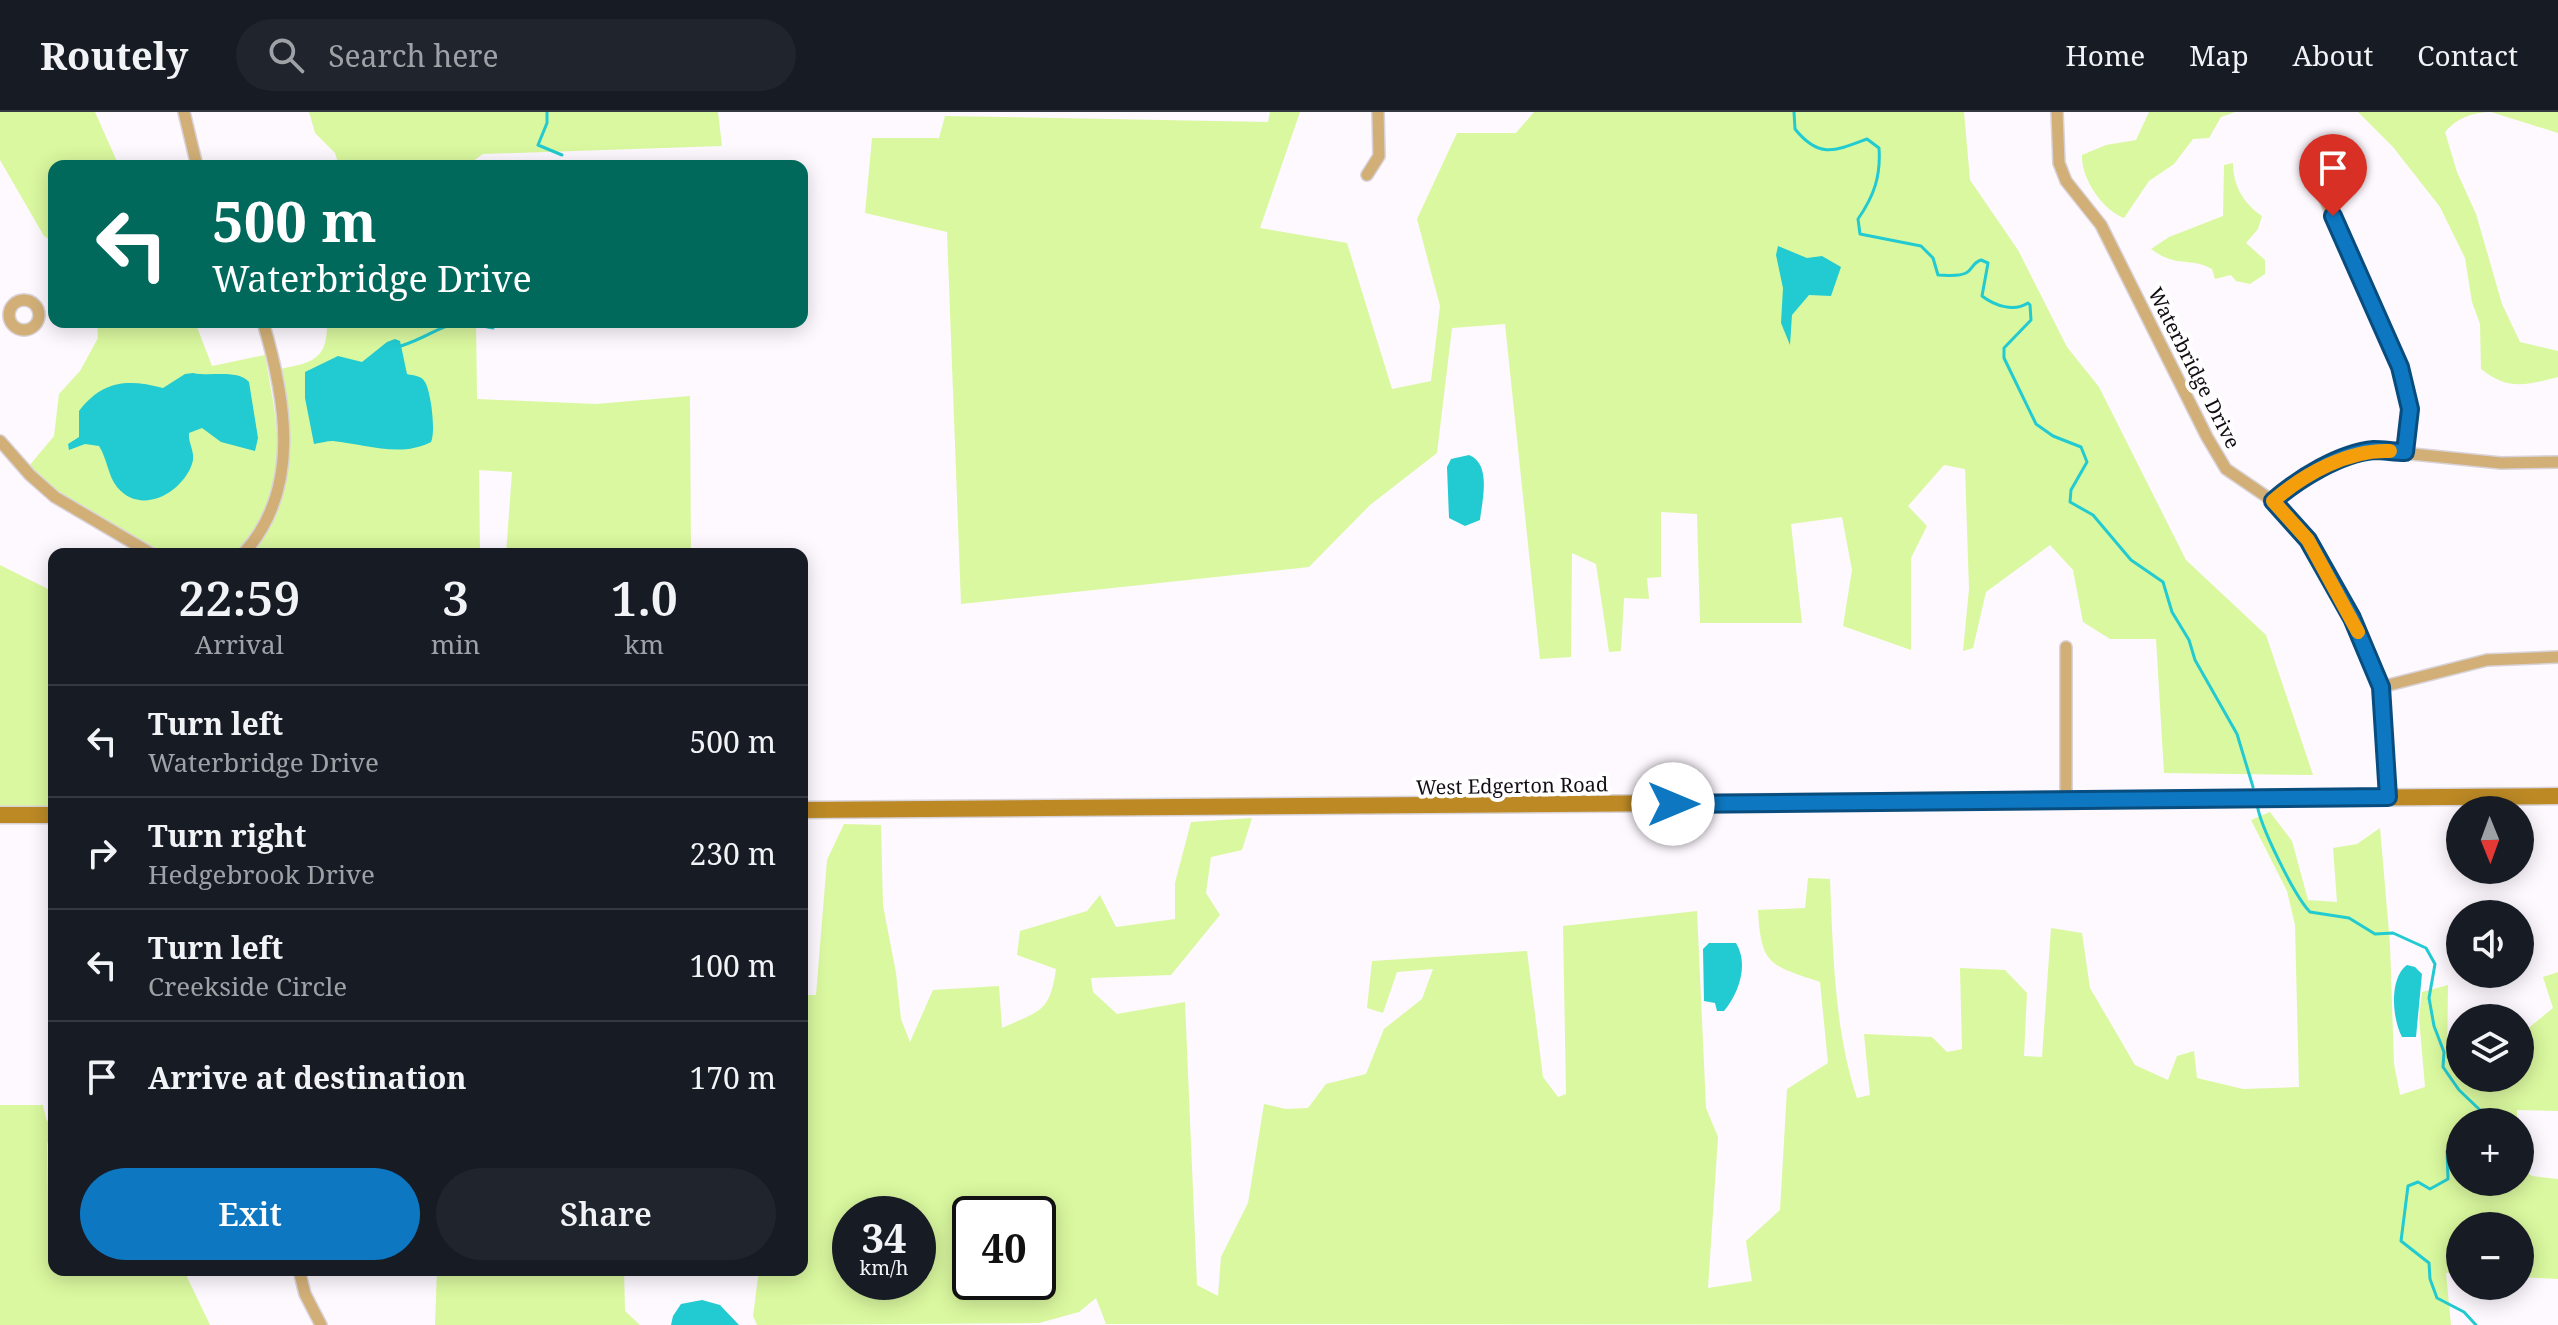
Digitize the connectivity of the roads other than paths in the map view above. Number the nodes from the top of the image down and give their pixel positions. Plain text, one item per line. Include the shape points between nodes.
1 (184, 112) edge
2 (1378, 112) edge
3 (2057, 112) edge
4 (196, 160) edge
5 (1367, 175) dead end
6 (2320, 188) dead end
7 (264, 328) edge
8 (0, 441) edge
9 (2405, 452) junction
10 (4, 455) edge
11 (2558, 462) edge
12 (2273, 501) junction
13 (142, 548) edge
14 (247, 548) edge
15 (2066, 647) dead end
16 (2558, 657) edge
17 (2381, 687) junction
18 (2558, 796) edge
19 (2388, 797) junction
20 (2066, 800) junction
21 (808, 810) edge
22 (0, 815) edge
23 (48, 815) edge
24 (300, 1276) edge
25 (321, 1325) edge

1 - 4 street
2 - 5 street via 1379,156
3 - 12 street, Waterbridge Drive via 2058,151 2066,181 2101,225 2207,437 2226,469
6 - 9 street via 2400,367 2410,409
7 - 14 street via 282,415 283,471 266,523
8 - 10 street
9 - 11 street via 2465,461
9 - 12 street via 2372,450 2344,458
10 - 13 street via 67,505
12 - 17 street, Waterbridge Drive via 2308,540 2352,618
15 - 20 street
16 - 17 street via 2487,660
17 - 19 street, Waterbridge Drive
18 - 19 street, West Edgerton Road
19 - 20 street, West Edgerton Road
20 - 21 street, West Edgerton Road
22 - 23 street
24 - 25 street

